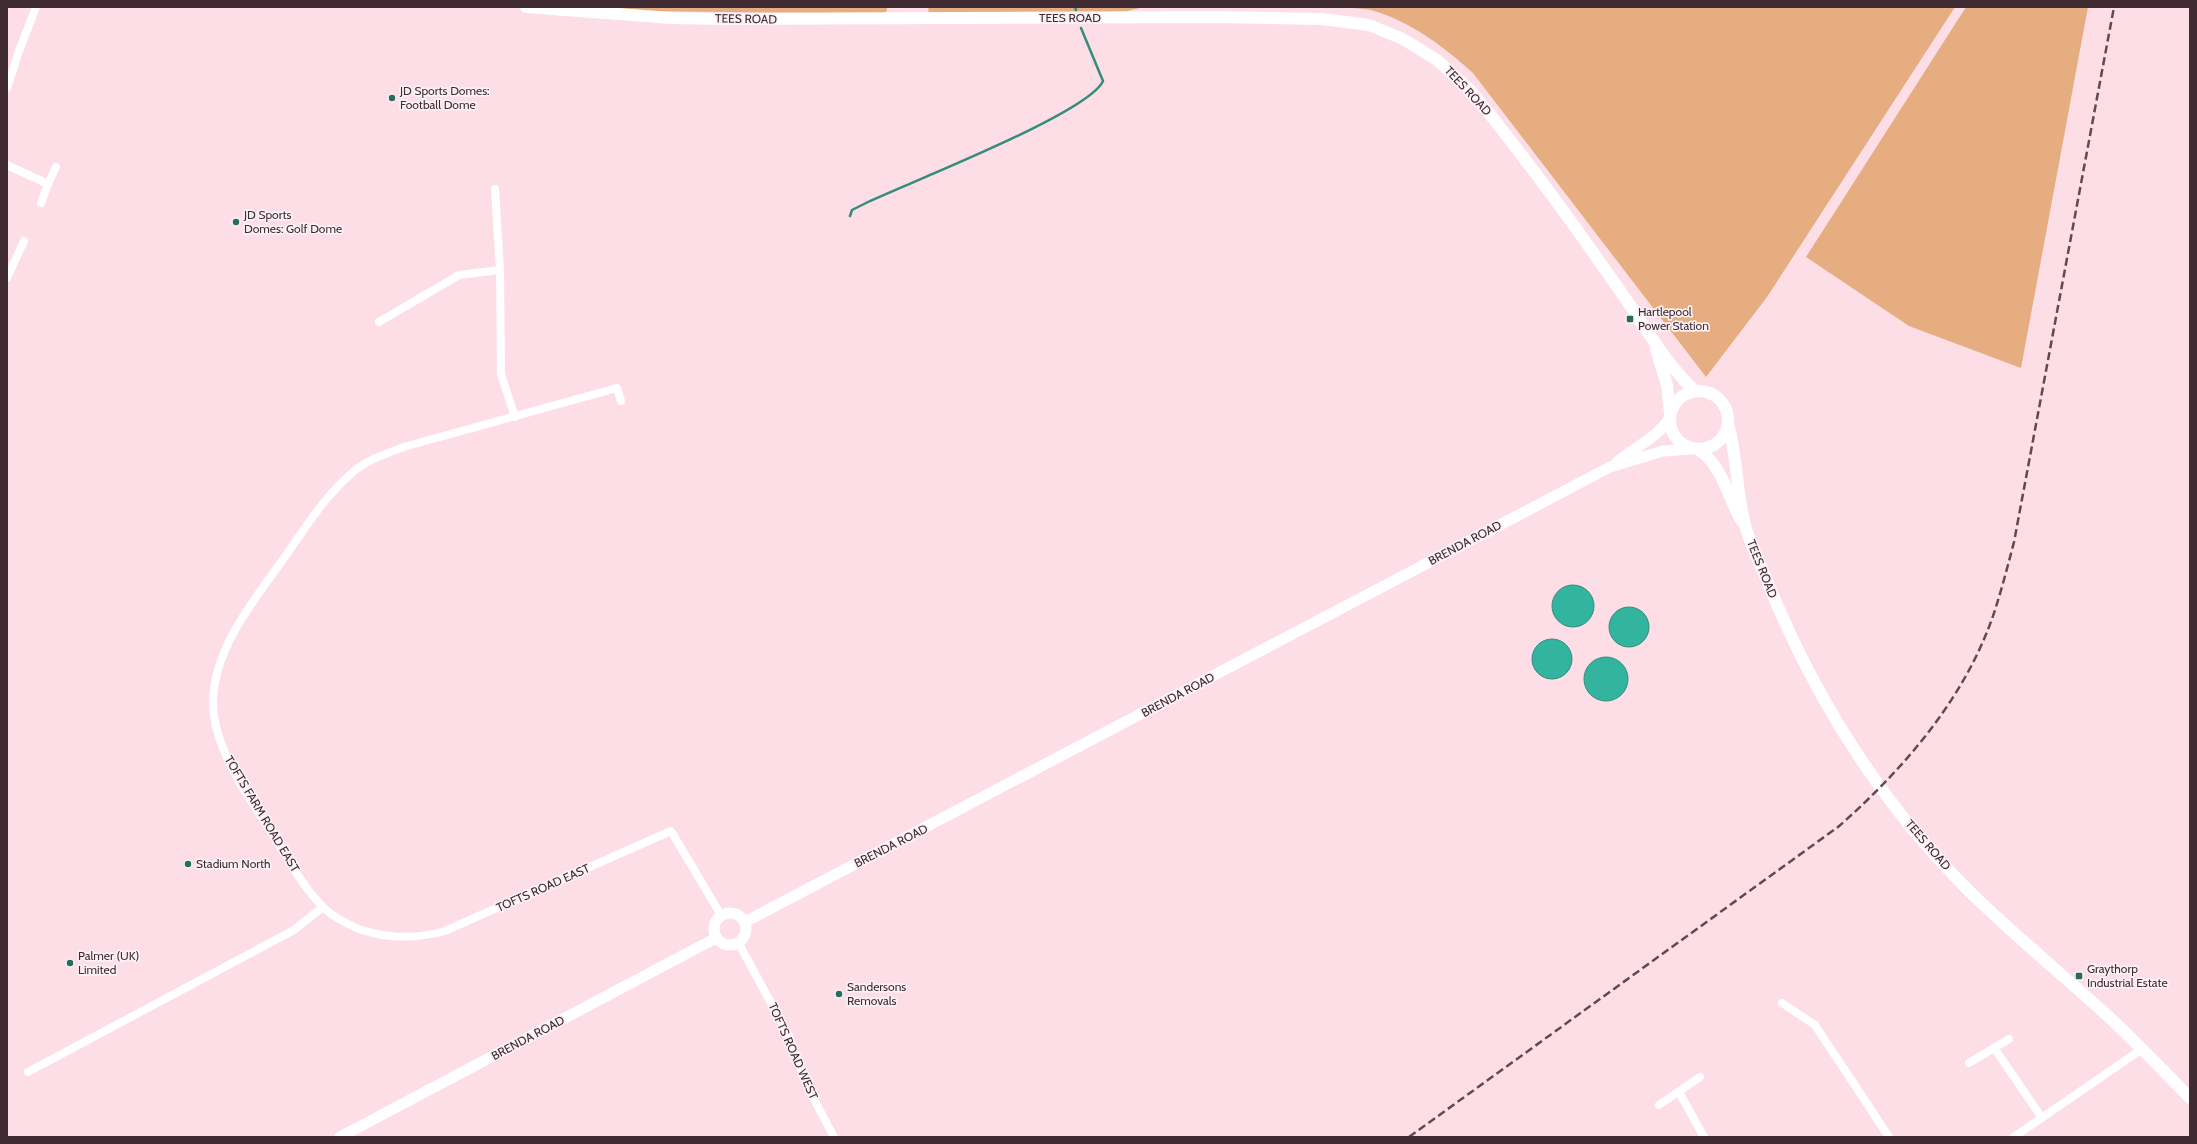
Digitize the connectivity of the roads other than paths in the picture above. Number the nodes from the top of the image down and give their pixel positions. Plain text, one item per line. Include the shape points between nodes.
1 (36, 7) edge
2 (526, 7) edge
3 (7, 88) edge
4 (7, 165) edge
5 (56, 166) dead end
6 (48, 184) junction
7 (495, 189) dead end
8 (41, 203) dead end
9 (24, 241) dead end
10 (500, 270) junction
11 (7, 278) edge
12 (379, 322) dead end
13 (1656, 346) junction
14 (1695, 391) junction
15 (621, 401) dead end
16 (515, 416) junction
17 (1670, 417) junction
18 (1728, 424) junction
19 (1695, 450) junction
20 (1610, 467) junction
21 (1747, 530) junction
22 (323, 907) junction
23 (721, 915) junction
24 (745, 922) junction
25 (716, 938) junction
26 (739, 944) junction
27 (1782, 1003) dead end
28 (2009, 1039) dead end
29 (1995, 1049) junction
30 (2142, 1049) junction
31 (1969, 1063) dead end
32 (28, 1072) dead end
33 (1700, 1077) dead end
34 (1679, 1092) junction
35 (2190, 1098) edge
36 (1659, 1105) dead end
37 (2042, 1118) junction
38 (340, 1137) edge
39 (834, 1137) edge
40 (1704, 1137) edge
41 (1888, 1137) edge
42 (2014, 1137) edge

1 - 3 street
2 - 13 main road, TEES ROAD via 671,18 738,20 1217,17 1322,19 1369,25 1421,50 1454,74 1471,91 1573,225
4 - 6 street
5 - 6 street
6 - 8 street
7 - 10 street
9 - 11 street
10 - 12 street via 459,275
10 - 16 street via 501,374
13 - 14 main road, TEES ROAD via 1680,377
13 - 17 main road, TEES ROAD via 1667,385
14 - 17 main road via 1684,395 1675,403
14 - 18 main road via 1706,392 1721,402 1726,409
15 - 16 street, TOFTS FARM ROAD EAST via 617,388
16 - 22 street, TOFTS FARM ROAD EAST via 407,446 385,454 354,471 334,490 316,513 242,618 223,656 216,675 214,702 216,727 224,753 296,871
17 - 19 main road via 1672,434 1679,442
17 - 20 main road, BRENDA ROAD via 1656,436 1633,449
18 - 19 main road via 1722,438 1716,444
18 - 21 main road, TEES ROAD
19 - 20 main road, BRENDA ROAD via 1663,451
19 - 21 main road, TEES ROAD via 1708,456 1716,466 1733,507
20 - 24 main road, BRENDA ROAD
21 - 30 main road, TEES ROAD via 1786,628 1813,682 1880,787 1933,853 1990,910
22 - 23 street, TOFTS ROAD EAST via 345,923 364,931 410,938 428,936 445,931 671,831
22 - 32 street via 294,930
23 - 24 main road via 734,913
23 - 25 main road via 716,921
24 - 26 main road via 745,938
25 - 26 main road via 723,945
25 - 38 main road, BRENDA ROAD
26 - 39 street, TOFTS ROAD WEST via 788,1036 807,1086
27 - 41 street via 1815,1026
28 - 29 street
29 - 31 street
29 - 37 street
30 - 35 main road, TEES ROAD
30 - 37 street
33 - 34 street
34 - 36 street
34 - 40 street
37 - 42 street

